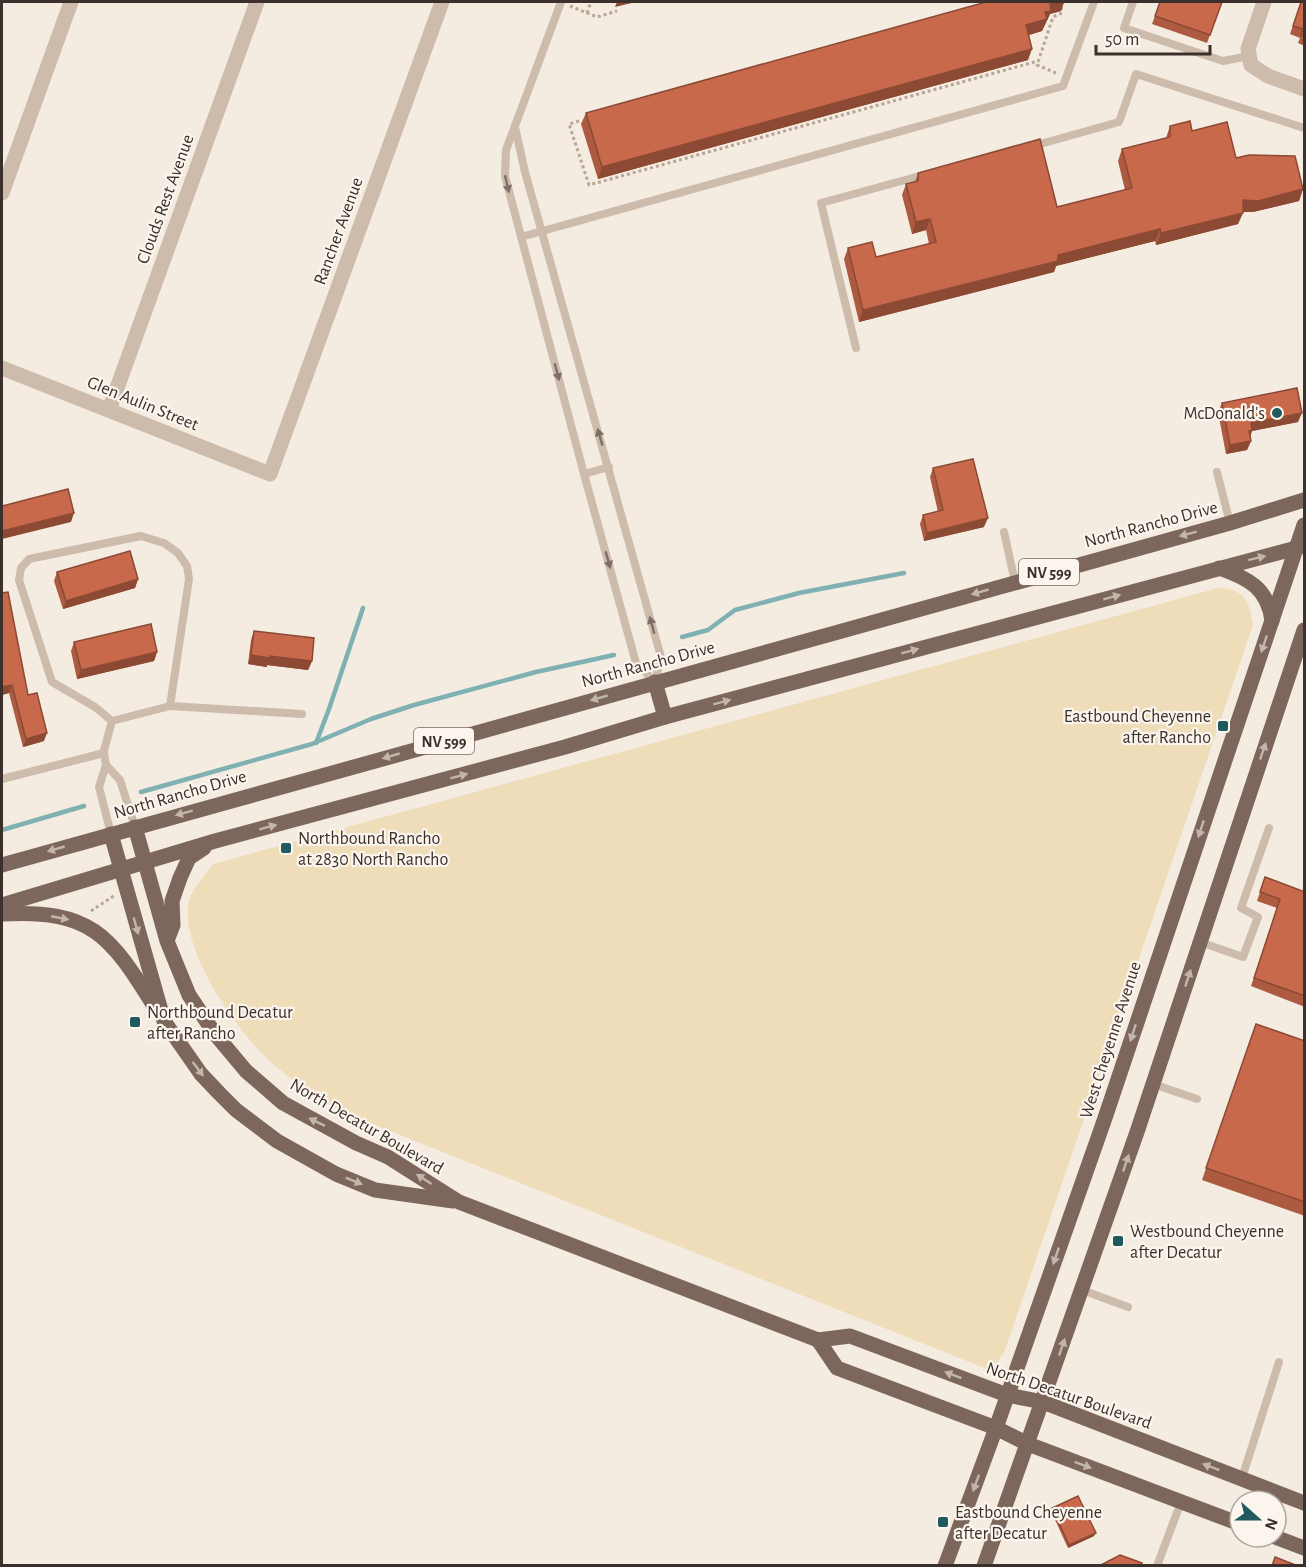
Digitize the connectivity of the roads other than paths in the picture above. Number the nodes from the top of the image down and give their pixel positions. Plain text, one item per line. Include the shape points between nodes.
1 (71, 2) edge
2 (257, 2) edge
3 (442, 2) edge
4 (560, 2) edge
5 (1094, 2) edge
6 (1133, 2) edge
7 (1264, 2) edge
8 (1250, 60) junction
9 (1305, 89) edge
10 (515, 127) junction
11 (1305, 128) edge
12 (1028, 147) edge
13 (936, 172) edge
14 (2, 193) edge
15 (542, 232) junction
16 (521, 237) junction
17 (856, 348) dead end
18 (2, 368) edge
19 (109, 410) junction
20 (609, 467) junction
21 (1217, 472) dead end
22 (270, 474) joint
23 (584, 474) junction
24 (1305, 500) edge
25 (1230, 523) junction
26 (1305, 525) edge
27 (1004, 532) dead end
28 (1300, 547) edge
29 (1219, 567) junction
30 (1015, 582) junction
31 (1272, 621) junction
32 (1304, 636) edge
33 (655, 682) junction
34 (170, 706) junction
35 (302, 714) dead end
36 (665, 717) junction
37 (112, 722) junction
38 (103, 754) junction
39 (106, 765) junction
40 (2, 779) edge
41 (135, 827) junction
42 (1269, 828) dead end
43 (111, 834) junction
44 (215, 841) junction
45 (145, 862) junction
46 (2, 865) edge
47 (121, 869) junction
48 (2, 905) edge
49 (2, 914) edge
50 (167, 941) junction
51 (1200, 942) junction
52 (164, 1021) junction
53 (1153, 1084) junction
54 (1197, 1099) dead end
55 (459, 1202) junction
56 (1082, 1290) junction
57 (1128, 1306) dead end
58 (818, 1340) junction
59 (1279, 1362) dead end
60 (1007, 1395) junction
61 (1042, 1402) junction
62 (996, 1428) junction
63 (1028, 1444) junction
64 (1242, 1478) junction
65 (1181, 1502) junction
66 (1305, 1503) edge
67 (1228, 1520) edge
68 (1288, 1542) edge
69 (1305, 1548) edge
70 (945, 1566) edge
71 (984, 1566) edge
72 (1157, 1566) edge

1 - 14 street
2 - 19 street, Clouds Rest Avenue
3 - 22 street, Rancher Avenue
4 - 10 lane
5 - 15 lane via 1063,86
6 - 8 lane via 1124,28 1223,61
7 - 8 street via 1248,49
8 - 9 street via 1268,76
10 - 15 lane
10 -> 16 lane via 506,150 505,176
11 - 12 lane via 1136,74 1119,122
13 - 17 lane via 821,203
15 - 16 lane
20 -> 15 lane
16 -> 23 lane
18 - 19 street, Glen Aulin Street
19 - 22 street, Glen Aulin Street
20 - 23 lane
33 -> 20 lane via 661,657
21 - 25 lane
23 -> 33 lane via 636,663
24 - 25 main road, North Rancho Drive / NV 599
25 -> 30 main road, North Rancho Drive / NV 599
26 - 28 main road, West Cheyenne Avenue
27 - 30 lane
29 -> 28 main road, NV 599
28 - 31 main road, West Cheyenne Avenue
29 - 31 main road via 1256,586 1271,609
36 -> 29 main road, NV 599
30 -> 33 main road, North Rancho Drive / NV 599
31 -> 60 main road, West Cheyenne Avenue
51 -> 32 main road
33 - 36 main road
33 -> 41 main road, North Rancho Drive / NV 599
34 - 35 lane
34 - 37 lane
34 - 37 lane via 189,579 187,566 178,553 164,543 141,536 29,559 21,568 19,580 52,682 95,707
44 -> 36 main road, NV 599
37 - 38 lane
38 - 39 lane
38 - 40 lane
39 - 41 lane via 120,780
39 - 43 lane via 99,788
41 - 43 main road, North Rancho Drive / NV 599
41 - 45 main road, North Decatur Boulevard
42 - 51 lane via 1241,908 1258,917 1243,957
43 -> 46 main road, North Rancho Drive / NV 599
43 - 47 main road, North Decatur Boulevard
44 - 45 main road, NV 599
44 - 50 main road via 189,858 184,867 172,901 173,925
45 - 47 main road, NV 599
45 - 50 main road, North Decatur Boulevard
47 - 48 main road, NV 599
47 -> 52 main road, North Decatur Boulevard
49 -> 52 main road via 59,917 87,926 104,937 117,950
55 -> 50 main road, North Decatur Boulevard via 388,1156 283,1103 249,1074 189,995
53 -> 51 main road
52 -> 55 main road, North Decatur Boulevard via 219,1093 255,1126 300,1155 375,1190
53 - 54 lane
56 -> 53 main road
55 - 58 main road, North Decatur Boulevard
56 - 57 lane
61 -> 56 main road
60 -> 58 main road, North Decatur Boulevard via 850,1336
58 - 62 main road via 837,1368
59 - 64 lane
60 - 61 main road, North Decatur Boulevard
60 - 62 main road, West Cheyenne Avenue
61 - 63 main road
64 -> 61 main road, North Decatur Boulevard
62 - 63 main road
62 -> 70 main road, West Cheyenne Avenue
63 -> 65 main road
63 - 71 main road
64 - 66 main road, North Decatur Boulevard
65 - 67 main road
65 - 72 lane
68 - 69 main road

